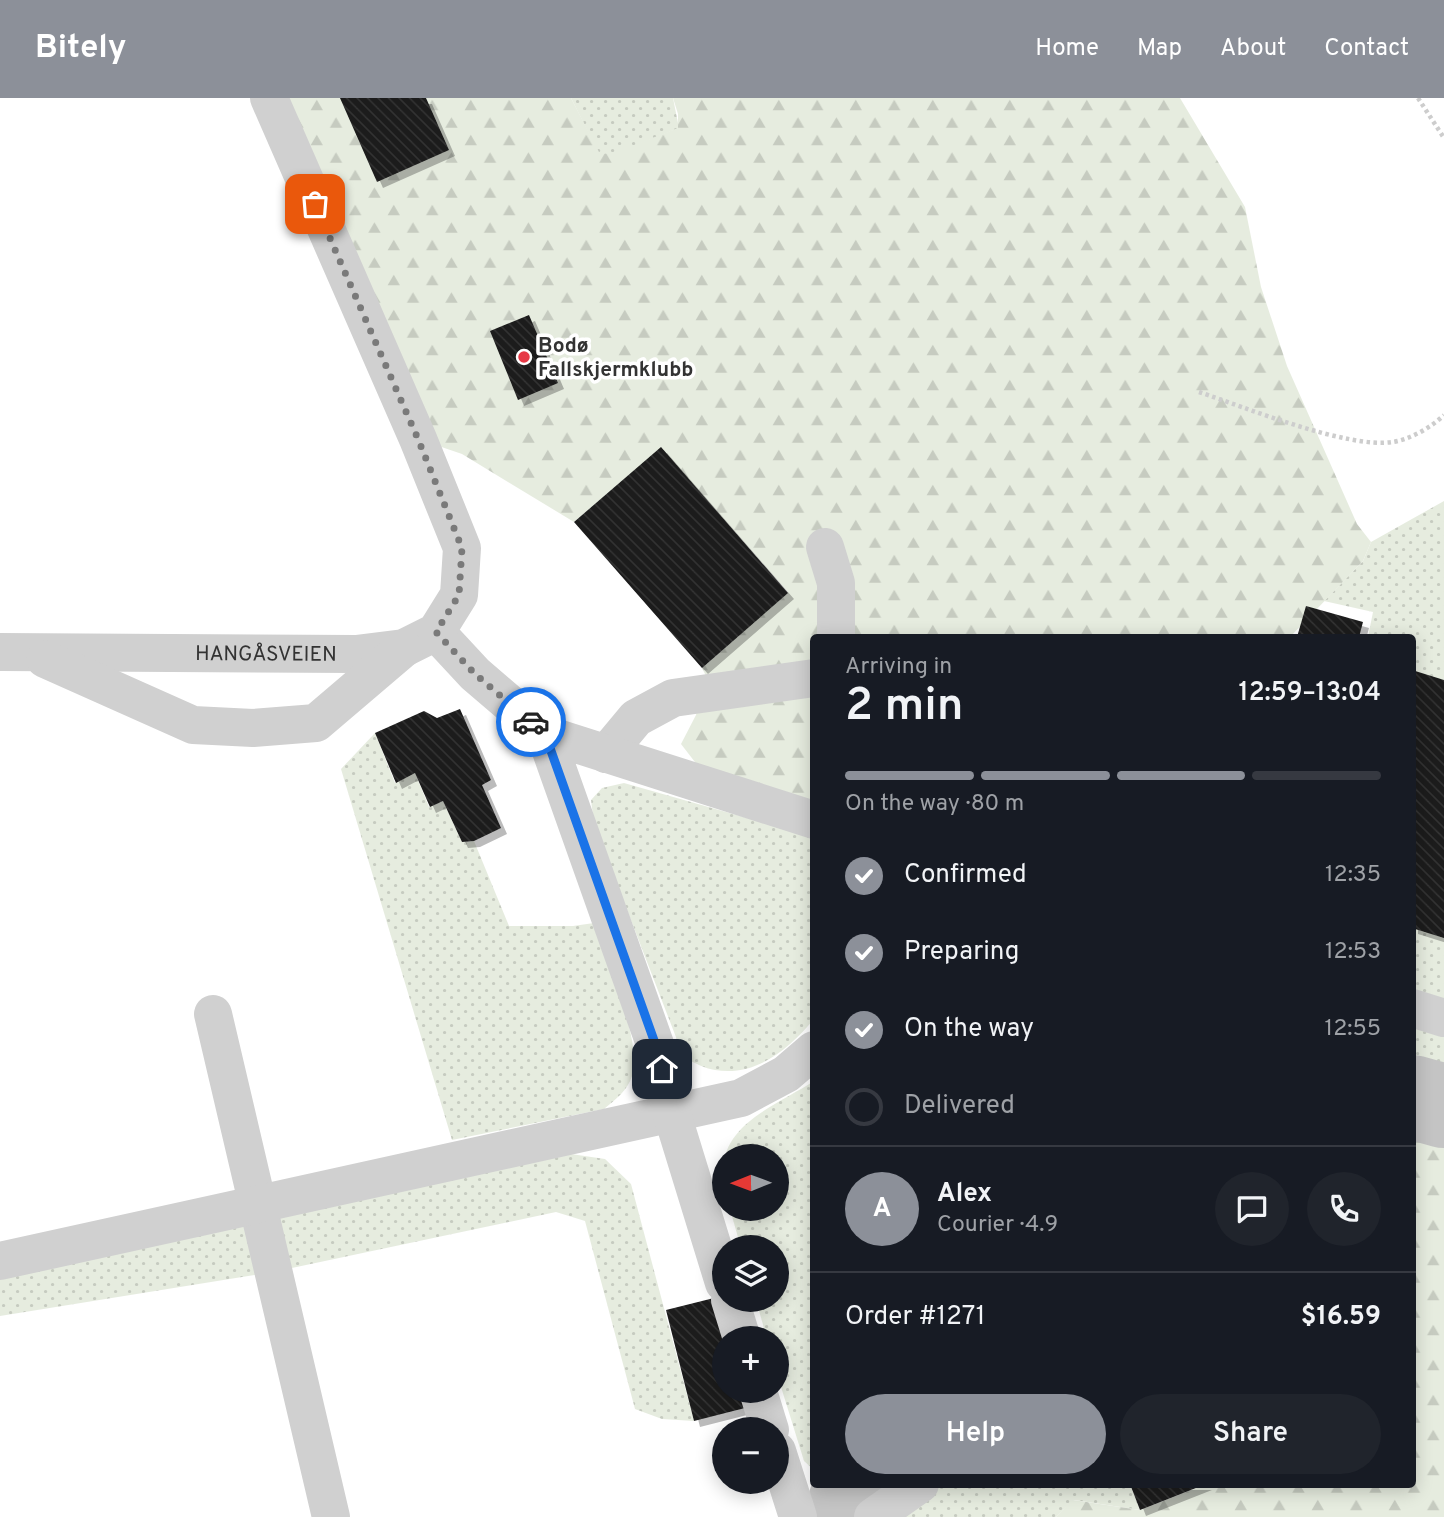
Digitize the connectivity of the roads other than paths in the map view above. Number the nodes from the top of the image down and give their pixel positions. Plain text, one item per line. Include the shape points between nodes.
1 (269, 98) edge
2 (825, 547) dead end
3 (836, 634) edge
4 (420, 640) junction
5 (15, 652) edge
6 (810, 679) edge
7 (545, 734) junction
8 (606, 754) junction
9 (810, 819) edge
10 (1416, 1009) edge
11 (213, 1014) dead end
12 (1444, 1018) edge
13 (810, 1053) edge
14 (672, 1114) junction
15 (258, 1205) junction
16 (712, 1244) edge
17 (0, 1261) edge
18 (913, 1488) edge
19 (789, 1489) edge
20 (331, 1517) edge
21 (798, 1517) edge
22 (873, 1517) edge

1 - 4 street via 462,548 459,595
2 - 3 street via 836,583
4 - 5 street, HANGÅSVEIEN via 356,654
4 - 5 street via 316,723 253,728 193,725
4 - 7 street via 475,674
6 - 8 street via 673,698 636,718
7 - 8 street
7 - 14 street via 656,1046
8 - 9 street
10 - 12 street
11 - 15 street
13 - 14 street via 786,1074 741,1098
14 - 15 street
14 - 16 street
15 - 17 street
15 - 20 street
18 - 22 street
19 - 21 street

